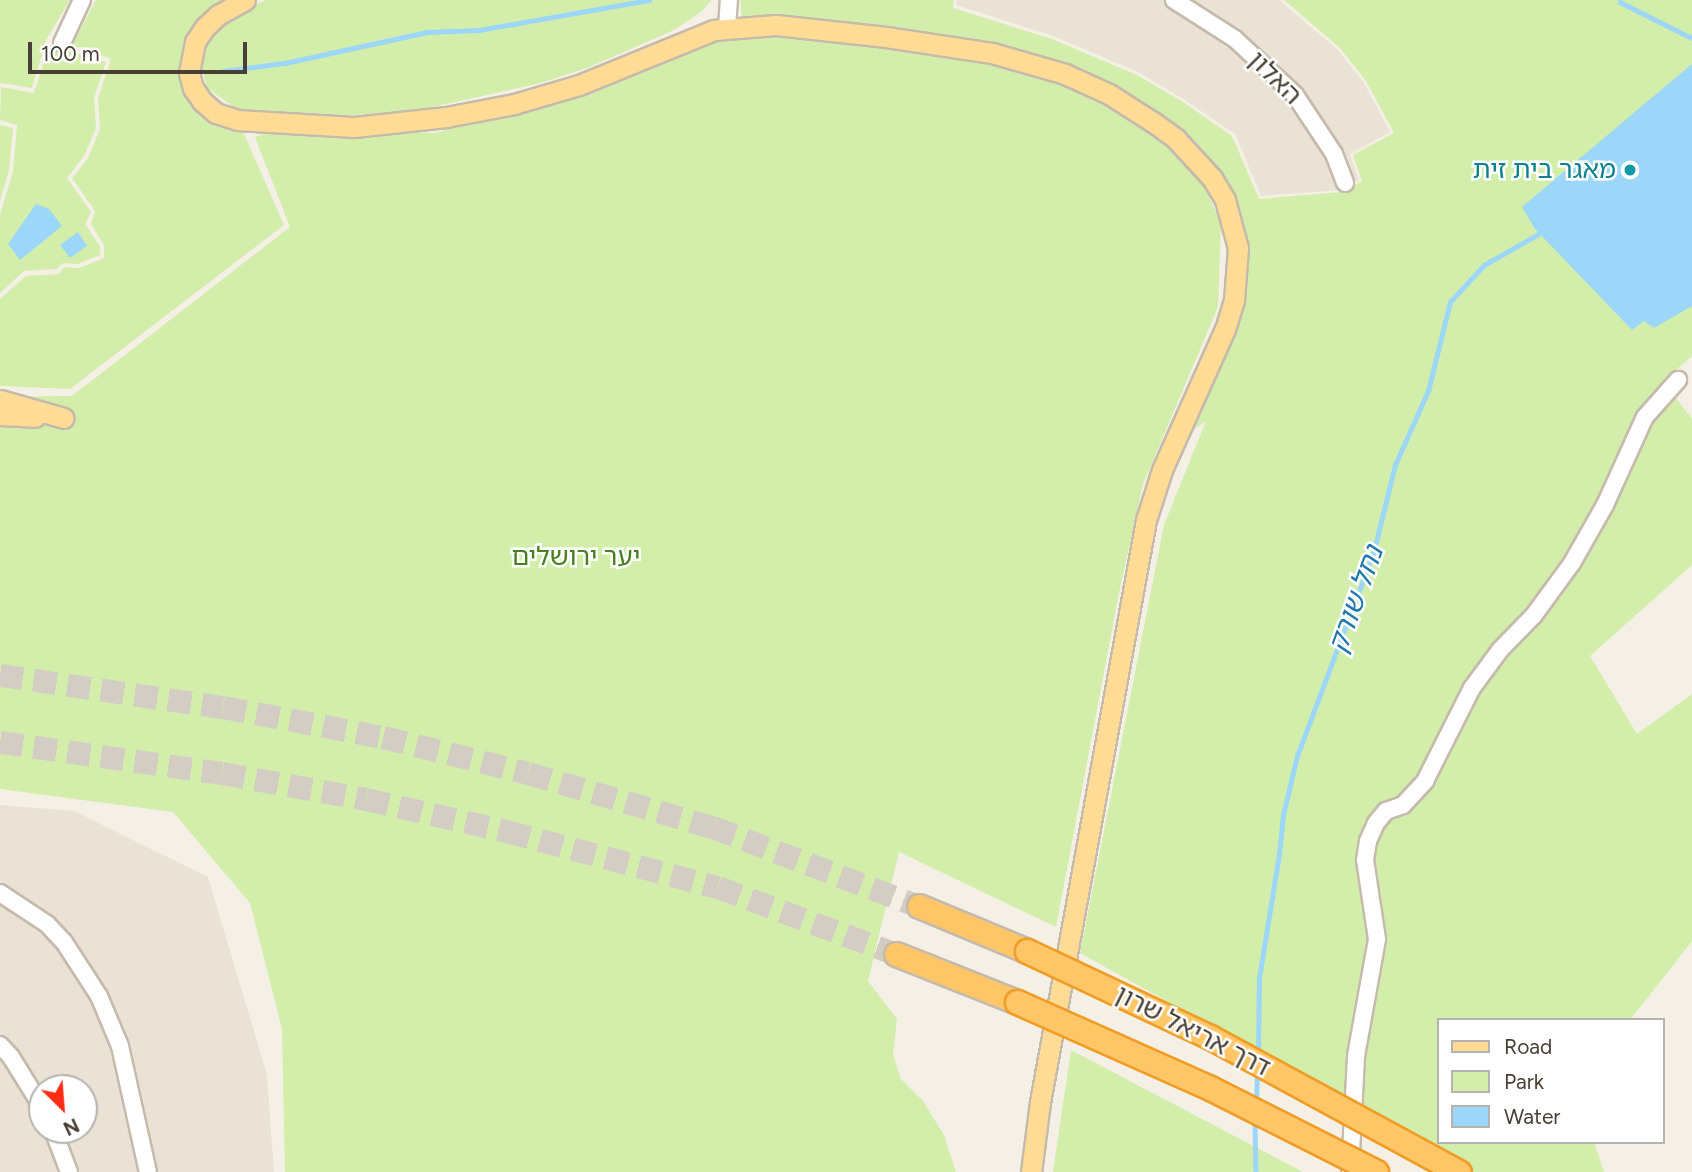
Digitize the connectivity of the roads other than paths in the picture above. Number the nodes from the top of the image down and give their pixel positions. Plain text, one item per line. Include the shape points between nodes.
1 (82, 0) edge
2 (245, 0) edge
3 (729, 0) edge
4 (1174, 0) edge
5 (727, 27) junction
6 (62, 43) dead end
7 (1345, 183) dead end
8 (1678, 380) dead end
9 (0, 400) edge
10 (0, 415) edge
11 (0, 893) edge
12 (919, 906) tunnel mouth
13 (896, 954) tunnel mouth
14 (0, 1045) edge
15 (28, 1084) edge
16 (1309, 1136) junction
17 (58, 1144) edge
18 (69, 1172) edge
19 (148, 1172) edge
20 (1031, 1172) edge
21 (1350, 1172) edge
22 (1363, 1172) edge
23 (1376, 1172) edge
24 (1459, 1172) edge

1 - 6 street
2 - 5 main road via 205,27 190,57 189,73 202,102 216,113 264,124 363,126 480,111 579,85 689,38
3 - 5 street
4 - 7 street, האלון via 1235,39 1295,94 1334,153
5 - 20 main road via 776,25 886,37 992,54 1065,74 1110,94 1176,139 1212,178 1233,223 1238,247 1234,300 1162,470 1146,520
8 - 21 street via 1645,417 1605,505 1572,563 1472,688 1425,781 1403,805 1387,811 1368,841 1365,860 1377,939 1356,1056
9 - 10 main road via 64,418
11 - 19 street via 47,924 99,996 120,1046
12 - 24 highway, דרך אריאל שרון, bridge via 1210,1037
13 - 16 highway, דרך אריאל שרון, bridge via 1017,1002
14 - 15 street
16 - 22 highway, bridge
16 - 23 highway, דרך אריאל שרון, bridge
17 - 18 street

